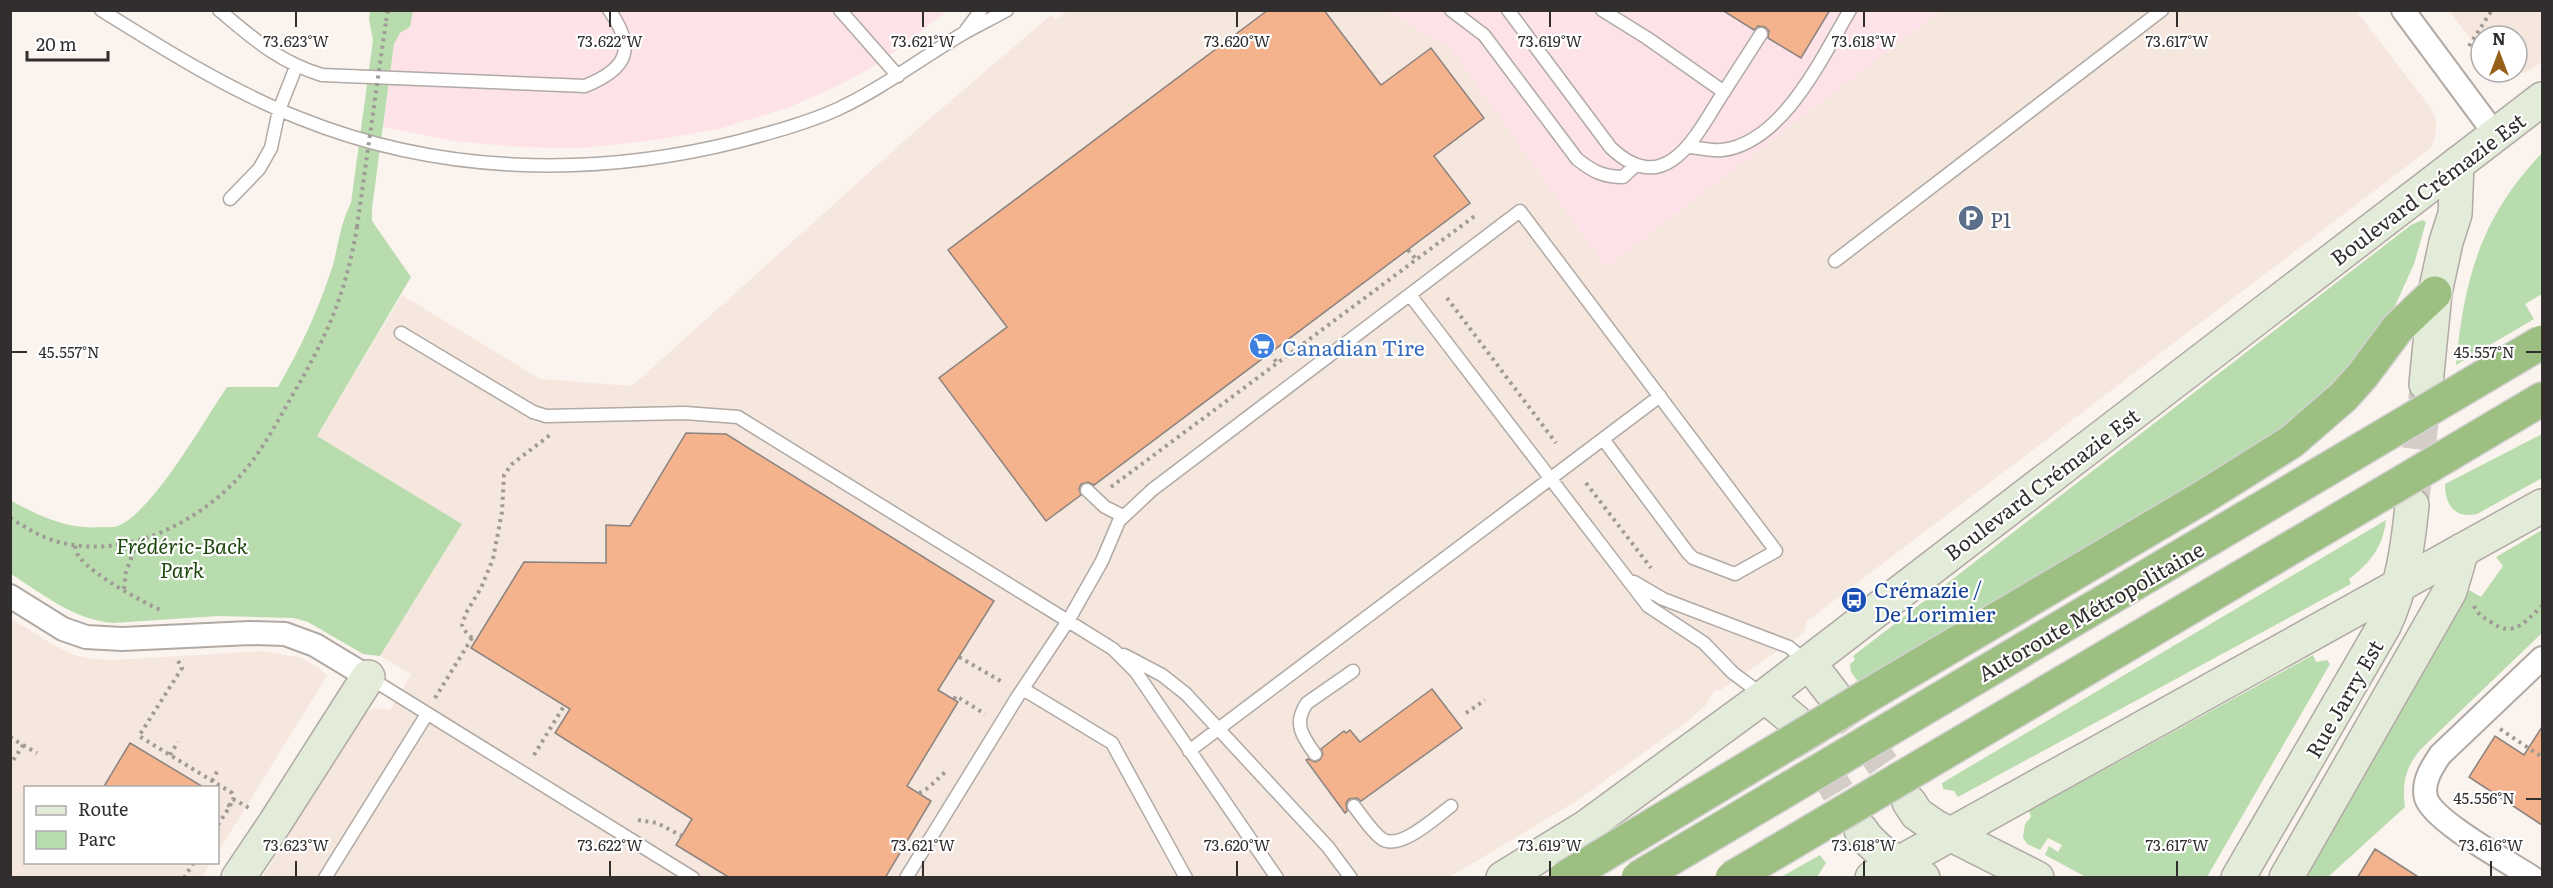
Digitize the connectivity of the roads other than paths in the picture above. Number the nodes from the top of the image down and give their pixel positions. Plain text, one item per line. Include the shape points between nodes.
1 (101, 10) edge
2 (219, 10) edge
3 (609, 10) edge
4 (840, 10) edge
5 (981, 10) edge
6 (1007, 10) edge
7 (1451, 10) edge
8 (1508, 10) edge
9 (1602, 10) edge
10 (1850, 10) edge
11 (2162, 10) edge
12 (2403, 10) edge
13 (963, 33) junction
14 (1761, 34) dead end
15 (296, 67) junction
16 (898, 76) junction
17 (1724, 92) junction
18 (2542, 99) edge
19 (279, 110) junction
20 (2495, 134) junction
21 (1690, 147) junction
22 (2457, 164) junction
23 (1636, 165) junction
24 (230, 199) dead end
25 (1835, 261) dead end
26 (2435, 293) junction
27 (1410, 295) junction
28 (401, 333) dead end
29 (2542, 342) edge
30 (2427, 384) tunnel mouth
31 (1660, 396) junction
32 (2542, 399) edge
33 (1603, 439) junction
34 (1550, 479) junction
35 (1087, 490) dead end
36 (2412, 505) tunnel mouth
37 (2542, 506) edge
38 (1123, 516) junction
39 (2462, 550) junction
40 (1622, 572) junction
41 (2400, 583) junction
42 (10, 596) edge
43 (1068, 621) junction
44 (1118, 652) junction
45 (2542, 658) edge
46 (1809, 663) junction
47 (1353, 671) dead end
48 (368, 677) junction
49 (1023, 689) junction
50 (1765, 696) junction
51 (1836, 698) tunnel mouth
52 (427, 714) junction
53 (1796, 722) tunnel mouth
54 (1218, 729) junction
55 (1189, 751) junction
56 (1315, 753) dead end
57 (1909, 802) tunnel mouth
58 (1354, 806) dead end
59 (1451, 806) dead end
60 (1861, 830) tunnel mouth
61 (1950, 833) junction
62 (1898, 873) edge
63 (237, 878) edge
64 (325, 878) edge
65 (693, 878) edge
66 (906, 878) edge
67 (1186, 878) edge
68 (1277, 878) edge
69 (1351, 878) edge
70 (1503, 878) edge
71 (1564, 878) edge
72 (1638, 878) edge
73 (1732, 878) edge
74 (2037, 878) edge
75 (2238, 878) edge
76 (2286, 878) edge
77 (2533, 878) edge

1 - 19 lane via 213,78
2 - 15 lane via 267,50
3 - 15 lane via 622,29 625,47 621,63 606,77 585,86 322,75
4 - 16 lane
5 - 13 lane
6 - 13 lane
7 - 23 lane via 1484,35 1577,159 1608,177 1623,177
8 - 23 lane via 1611,148
9 - 17 lane
10 - 21 lane via 1807,82 1762,133 1722,150
11 - 25 lane
12 - 20 street
13 - 16 lane
14 - 17 lane
15 - 19 lane
16 - 19 lane via 837,109 785,128 662,158 588,166 511,165 422,153 351,136
17 - 21 lane
18 - 20 main road, Boulevard Crémazie Est
19 - 24 lane via 271,148 259,169
20 - 22 main road, Boulevard Crémazie Est
21 - 23 lane via 1665,164
22 - 26 main road via 2455,214
22 - 46 main road, Boulevard Crémazie Est
26 - 30 main road
26 - 71 highway, bridge via 2397,329 2343,396 2291,442
27 - 31 lane via 1521,211
27 - 34 lane
27 - 38 lane
28 - 43 lane via 546,416 685,413 738,417
29 - 72 highway, Autoroute Métropolitaine, bridge
31 - 33 lane
31 - 33 lane via 1776,551 1735,574 1693,558
32 - 73 highway, bridge
33 - 34 lane
34 - 40 lane
34 - 54 lane
35 - 38 lane via 1105,507
36 - 41 main road, Rue Jarry Est
37 - 39 main road
38 - 43 lane
39 - 41 main road
39 - 76 main road, Rue Jarry Est via 2450,591
40 - 46 lane via 1663,599 1789,647
40 - 50 lane via 1658,615 1695,636 1739,678
41 - 61 main road
41 - 75 main road, Rue Jarry Est via 2385,626
42 - 48 street via 86,637 285,634 315,645
43 - 44 lane
43 - 49 lane
44 - 54 lane via 1169,680
44 - 55 lane
45 - 77 street via 2440,755 2426,787 2427,799 2443,820
46 - 50 main road, Boulevard Crémazie Est
46 - 51 main road
47 - 56 lane via 1303,708 1299,727
48 - 52 lane
48 - 63 main road
49 - 66 lane
49 - 67 lane via 1112,743
50 - 53 main road
50 - 70 main road, Boulevard Crémazie Est via 1590,834
52 - 64 lane
52 - 65 lane
54 - 55 lane
54 - 69 lane via 1328,847
55 - 68 lane
57 - 61 main road via 1925,820
58 - 59 lane via 1382,839 1394,842 1408,837
60 - 62 main road
61 - 62 main road
61 - 74 main road

